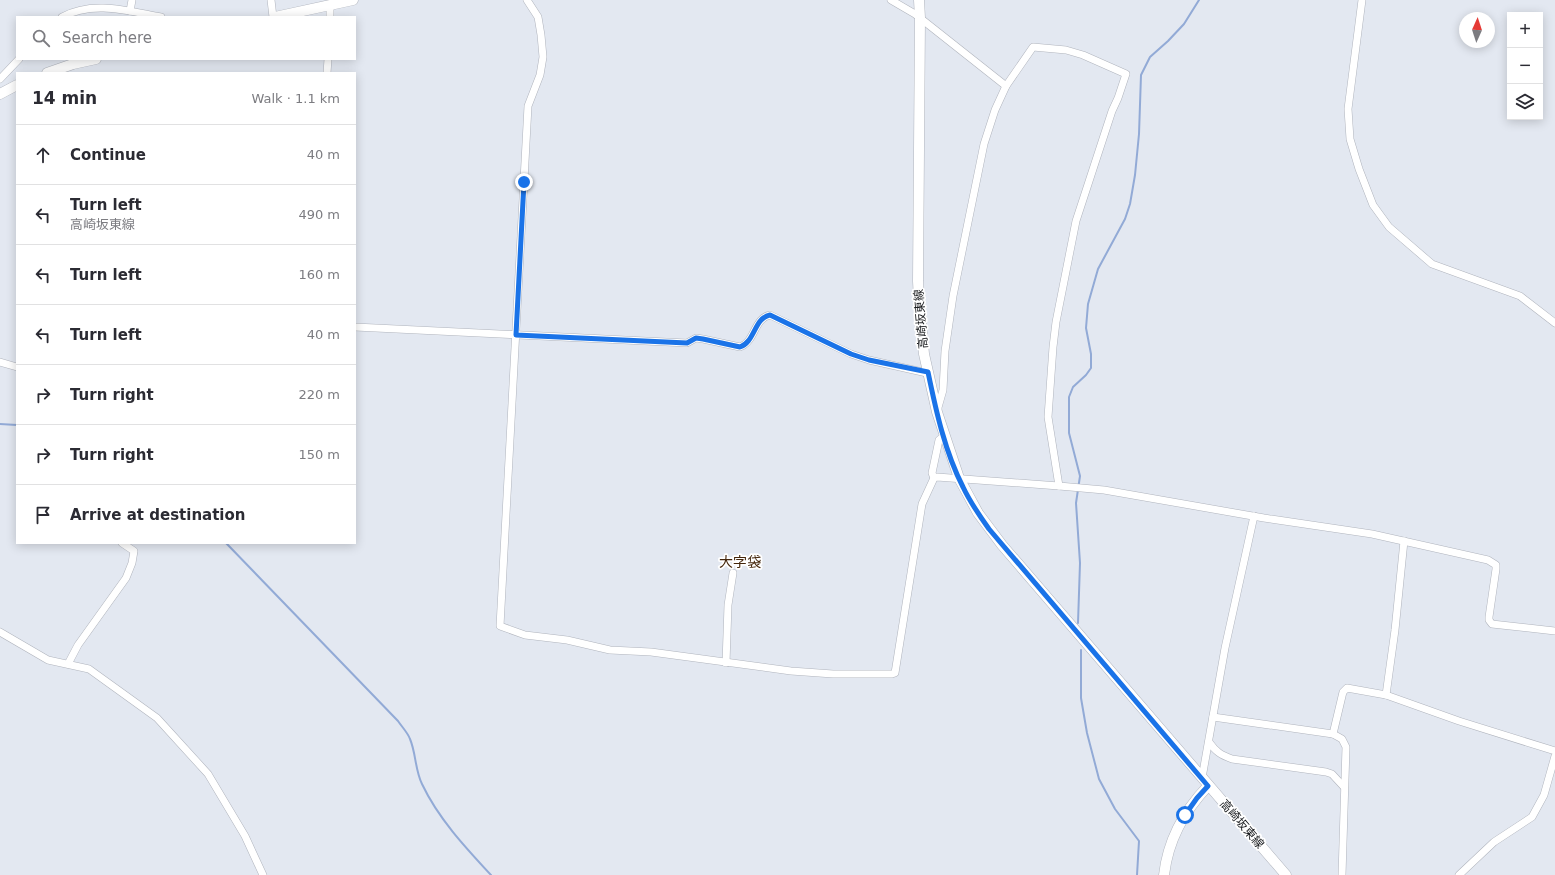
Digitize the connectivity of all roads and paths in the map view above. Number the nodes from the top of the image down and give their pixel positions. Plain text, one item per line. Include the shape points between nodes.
1 (132, 0) edge
2 (271, 0) edge
3 (353, 0) edge
4 (527, 0) edge
5 (891, 0) edge
6 (919, 0) edge
7 (1362, 0) edge
8 (330, 5) junction
9 (130, 11) junction
10 (64, 16) edge
11 (156, 16) edge
12 (274, 16) edge
13 (279, 16) edge
14 (330, 16) edge
15 (920, 18) junction
16 (18, 60) edge
17 (91, 60) edge
18 (328, 60) edge
19 (50, 72) edge
20 (327, 72) edge
21 (0, 79) edge
22 (16, 86) edge
23 (1006, 86) junction
24 (0, 94) edge
25 (1555, 323) edge
26 (356, 327) edge
27 (516, 335) junction
28 (0, 362) edge
29 (16, 367) edge
30 (928, 372) junction
31 (937, 412) junction
32 (944, 436) junction
33 (934, 478) junction
34 (959, 478) junction
35 (1059, 486) junction
36 (1254, 516) junction
37 (1404, 541) junction
38 (124, 544) edge
39 (733, 573) dead end
40 (1555, 631) edge
41 (0, 632) edge
42 (726, 662) junction
43 (68, 664) junction
44 (1386, 695) junction
45 (1213, 717) junction
46 (1333, 734) junction
47 (1209, 742) junction
48 (1555, 751) edge
49 (1555, 756) edge
50 (1205, 782) junction
51 (1344, 787) junction
52 (263, 875) edge
53 (1164, 875) edge
54 (1286, 875) edge
55 (1342, 875) edge
56 (1459, 875) edge

1 - 9 street
2 - 12 street
3 - 8 main road
4 - 27 street via 538,17 543,57 540,75 528,106
5 - 15 street
6 - 15 main road, 高崎坂東線
7 - 25 street via 1348,109 1350,139 1373,205 1389,227 1432,264 1520,296
8 - 13 main road
8 - 14 street
9 - 10 street via 97,7
9 - 11 street
15 - 23 street
15 - 30 main road, 高崎坂東線 via 918,281 922,337
16 - 21 street
17 - 19 main road
18 - 20 street
22 - 24 main road
23 - 31 street via 984,144 971,205 953,296 943,390
23 - 35 street via 1033,47 1066,50 1126,74 1076,221 1056,322 1048,417
26 - 27 street
27 - 30 street via 687,343 696,338 740,347 749,340 762,318 770,315 851,354
27 - 42 street via 500,626 525,635 567,640 610,650 651,652
28 - 29 street
30 - 31 main road, 高崎坂東線
31 - 32 main road, 高崎坂東線
32 - 33 street via 939,440 932,473
32 - 34 main road, 高崎坂東線
33 - 34 street
33 - 42 street via 922,504 895,673 819,673
34 - 35 street
34 - 50 main road, 高崎坂東線 via 989,529
35 - 36 street via 1104,490
36 - 37 street
36 - 45 street via 1225,648
37 - 40 street via 1493,562 1496,569 1489,620 1492,624
37 - 44 street
38 - 43 street via 134,551 126,578 78,645
39 - 42 street via 728,604
41 - 43 street via 48,660
43 - 52 street via 89,670 157,718 208,774 245,836
44 - 46 street via 1344,689
44 - 48 street
45 - 46 street
45 - 47 street
46 - 51 street via 1342,739 1346,747
47 - 50 street
47 - 51 street via 1215,751 1232,759 1326,772 1332,774
49 - 56 street via 1544,795 1532,817 1494,842
50 - 53 main road via 1180,822 1167,854
50 - 54 main road, 高崎坂東線
51 - 55 street

